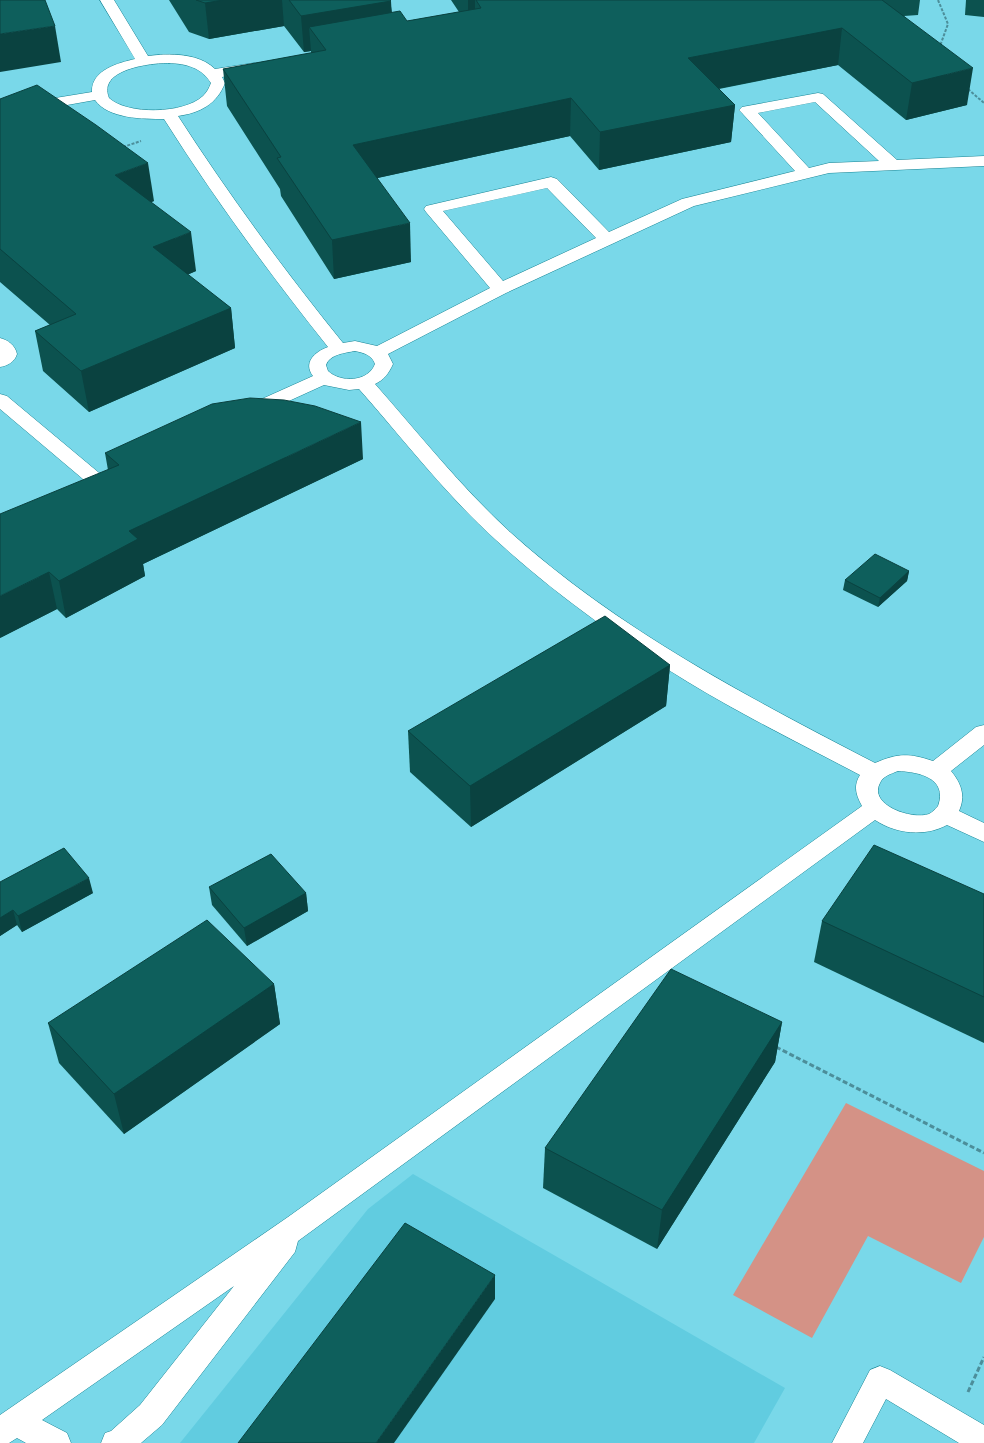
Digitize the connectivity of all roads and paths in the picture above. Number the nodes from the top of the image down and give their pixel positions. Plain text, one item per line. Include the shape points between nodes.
1 (107, 0) edge
2 (938, 0) edge
3 (940, 46) edge
4 (143, 60) junction
5 (268, 64) edge
6 (214, 74) junction
7 (966, 87) edge
8 (99, 96) junction
9 (984, 103) edge
10 (0, 112) edge
11 (169, 114) junction
12 (178, 128) junction
13 (119, 149) edge
14 (984, 161) edge
15 (893, 165) junction
16 (806, 174) junction
17 (607, 240) junction
18 (500, 290) junction
19 (0, 342) edge
20 (338, 348) junction
21 (377, 353) junction
22 (0, 362) edge
23 (324, 378) junction
24 (364, 383) junction
25 (0, 400) edge
26 (232, 420) edge
27 (76, 491) edge
28 (984, 734) edge
29 (935, 771) junction
30 (874, 772) junction
31 (875, 808) junction
32 (946, 814) junction
33 (984, 833) edge
34 (774, 1046) edge
35 (984, 1153) edge
36 (298, 1226) junction
37 (8, 1427) edge
38 (984, 1441) edge
39 (56, 1443) edge
40 (116, 1443) edge
41 (847, 1443) edge

1 - 4 street
2 - 3 path via 948,24
4 - 6 street via 178,59 205,67
4 - 8 street via 120,68 103,78
5 - 6 street
6 - 11 street via 218,83 214,92 204,102
7 - 9 path
8 - 10 street
8 - 11 street via 111,106 132,114
11 - 12 street
12 - 13 path
12 - 20 street via 241,223
14 - 15 street
15 - 16 street via 829,168
15 - 16 street via 818,97 748,110
16 - 17 street via 688,202
17 - 18 street
17 - 18 street via 551,182 432,209
18 - 21 street
19 - 22 street via 8,349 8,356
20 - 21 street via 364,347
20 - 23 street via 329,352 319,362 318,368
21 - 24 street via 382,358 384,369 380,375
23 - 24 street via 338,384
23 - 26 street
24 - 30 street via 466,500 503,536 590,607 696,677
25 - 27 street via 104,478
28 - 29 street
29 - 30 street via 916,764 895,763
29 - 32 street via 946,780 952,792 950,808
30 - 31 street via 868,780 866,789
31 - 32 street via 894,820 911,824 928,823
31 - 36 street
32 - 33 street
34 - 35 path
36 - 37 street
36 - 40 street via 151,1415
37 - 39 street
38 - 41 street via 880,1380

